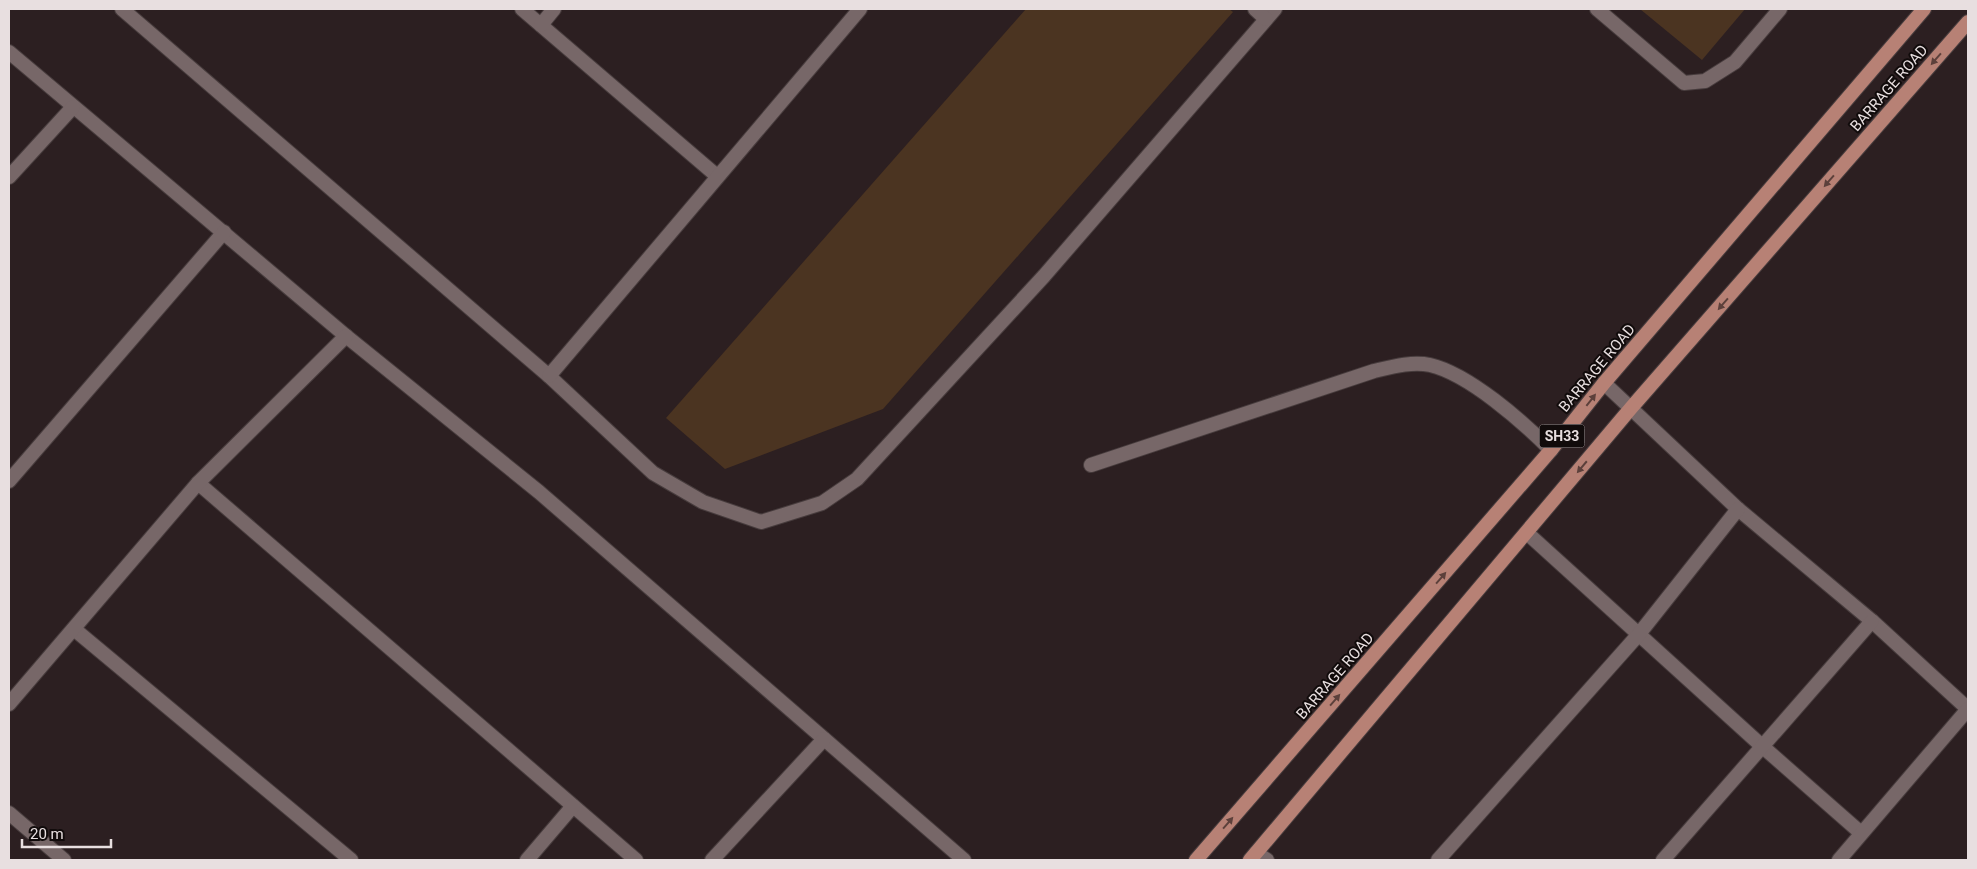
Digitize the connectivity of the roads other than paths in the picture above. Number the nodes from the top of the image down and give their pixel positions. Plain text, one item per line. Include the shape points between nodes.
1 (122, 9) edge
2 (522, 9) edge
3 (554, 9) edge
4 (860, 9) edge
5 (1255, 9) edge
6 (1597, 9) edge
7 (1780, 9) edge
8 (1924, 9) edge
9 (1270, 14) edge
10 (1968, 22) edge
11 (541, 25) junction
12 (9, 52) edge
13 (73, 107) junction
14 (716, 176) junction
15 (9, 177) edge
16 (224, 232) junction
17 (346, 336) junction
18 (549, 376) junction
19 (1604, 383) junction
20 (1631, 408) junction
21 (1551, 450) junction
22 (1091, 465) dead end
23 (9, 481) edge
24 (198, 483) junction
25 (1738, 509) junction
26 (1527, 532) junction
27 (1872, 621) junction
28 (74, 628) junction
29 (1639, 634) junction
30 (9, 704) edge
31 (1968, 709) edge
32 (824, 739) junction
33 (1763, 747) junction
34 (573, 806) junction
35 (9, 813) edge
36 (1861, 833) junction
37 (1258, 858) edge
38 (64, 860) edge
39 (351, 860) edge
40 (527, 860) edge
41 (636, 860) edge
42 (712, 860) edge
43 (964, 860) edge
44 (1196, 860) edge
45 (1438, 860) edge
46 (1663, 860) edge
47 (1839, 860) edge

1 - 18 street
2 - 11 street
3 - 11 street
4 - 14 street
5 - 9 street
6 - 7 street via 1684,83 1705,81 1734,62
8 - 19 main road, BARRAGE ROAD / SH33
9 - 18 street via 1044,276 925,407 857,479 822,503 761,522 703,502 653,473
10 -> 20 main road, BARRAGE ROAD / SH33
11 - 14 street
12 - 13 street
13 - 15 street
13 - 16 street
14 - 18 street
16 - 17 street
16 - 23 street
17 - 24 street
17 - 32 street via 538,492
19 - 20 street
21 -> 19 main road, BARRAGE ROAD / SH33
20 - 25 street
20 -> 26 main road, BARRAGE ROAD / SH33
21 - 22 street via 1524,423 1460,378 1430,365 1402,365 1374,371
44 -> 21 main road, BARRAGE ROAD / SH33
24 - 28 street
24 - 34 street
25 - 27 street
25 - 29 street
26 - 29 street
26 - 37 main road, BARRAGE ROAD / SH33
27 - 31 street
27 - 33 street
28 - 30 street
28 - 39 street
29 - 33 street
29 - 45 street
31 - 36 street
32 - 42 street
32 - 43 street
33 - 36 street
33 - 46 street
34 - 40 street
34 - 41 street
35 - 38 street
36 - 47 street

